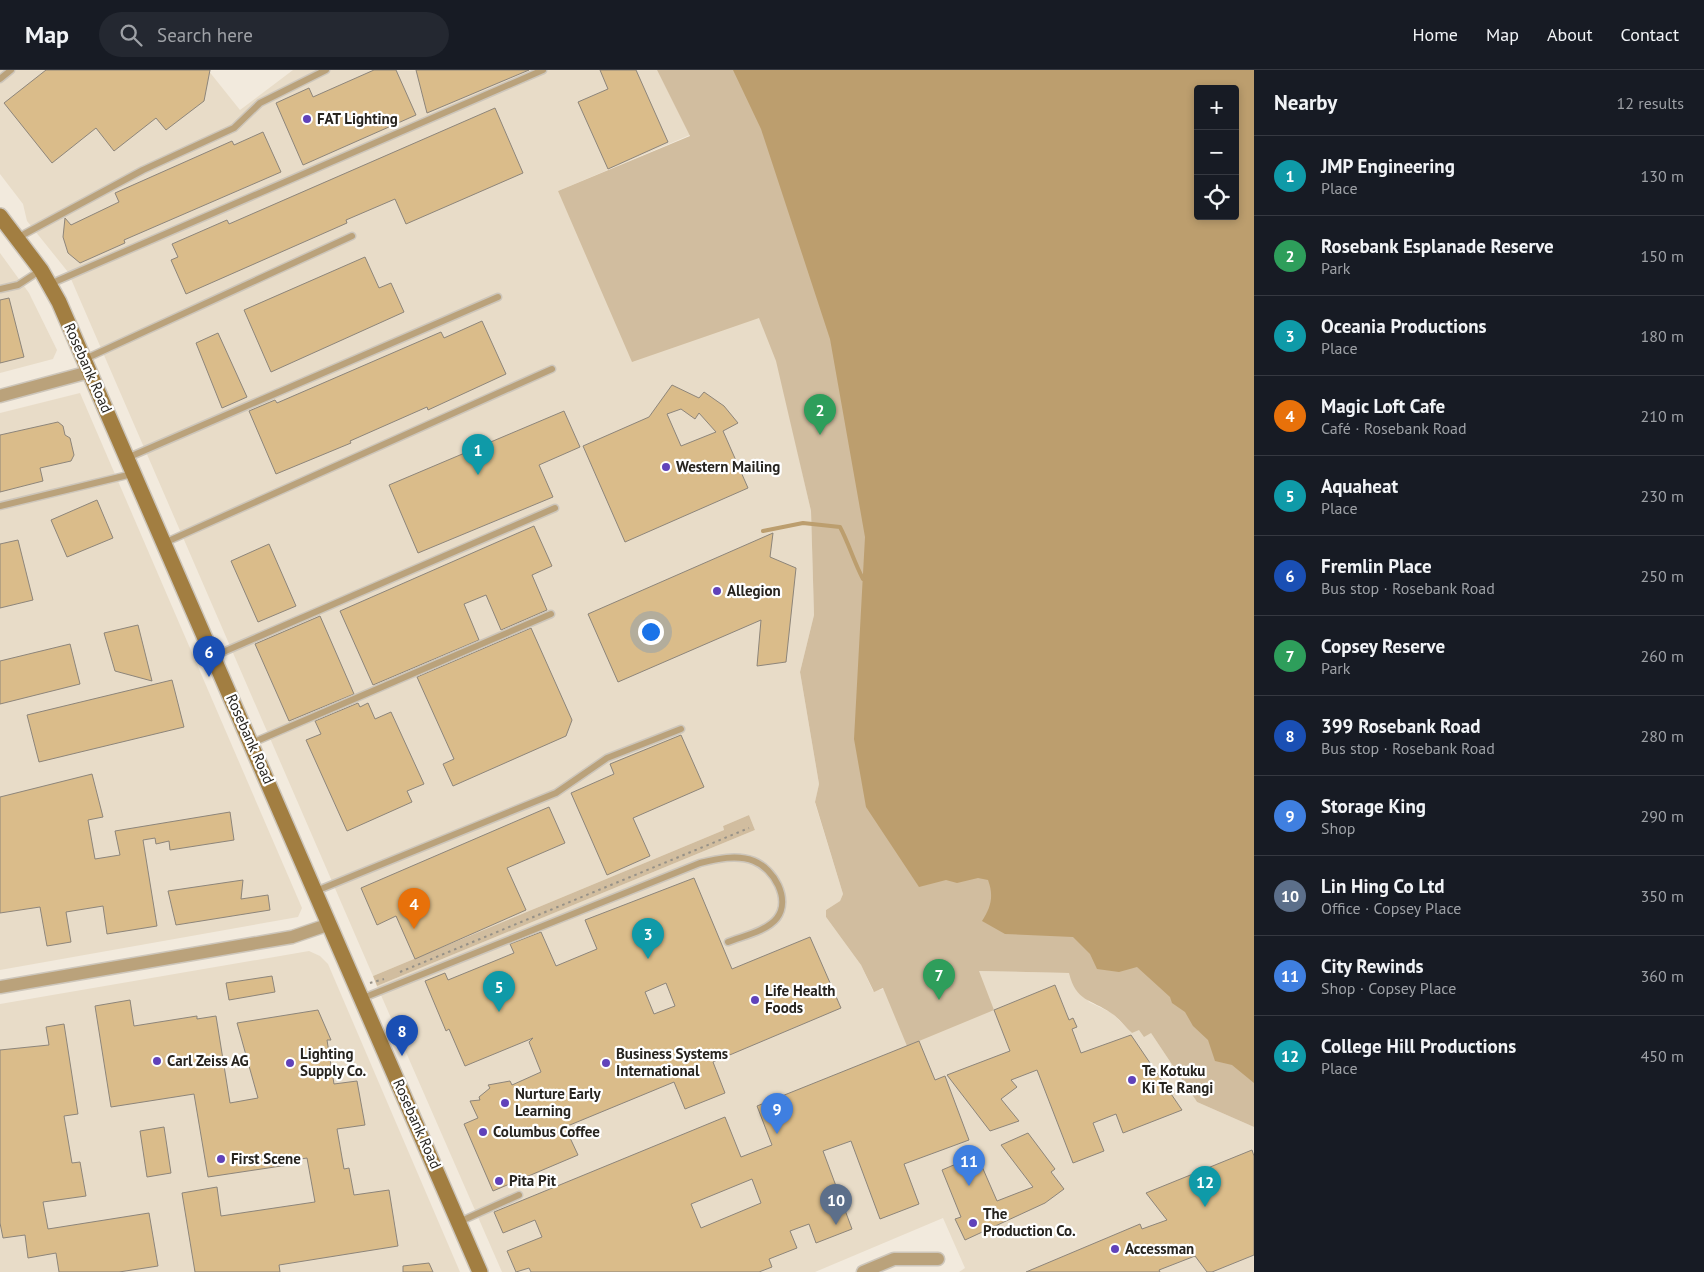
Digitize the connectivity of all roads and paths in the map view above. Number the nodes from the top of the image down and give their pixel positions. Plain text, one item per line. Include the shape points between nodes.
1 (11, 70) edge
2 (326, 70) edge
3 (543, 70) edge
4 (0, 79) edge
5 (0, 216) edge
6 (352, 236) dead end
7 (17, 238) junction
8 (41, 270) junction
9 (50, 284) junction
10 (0, 290) edge
11 (498, 297) dead end
12 (87, 366) junction
13 (552, 369) dead end
14 (0, 396) edge
15 (127, 458) junction
16 (134, 474) junction
17 (0, 506) edge
18 (555, 508) dead end
19 (164, 543) junction
20 (551, 614) dead end
21 (214, 656) junction
22 (681, 729) dead end
23 (252, 743) junction
24 (749, 828) dead end
25 (316, 891) junction
26 (330, 924) junction
27 (728, 942) dead end
28 (393, 975) dead end
29 (384, 979) dead end
30 (0, 987) edge
31 (360, 992) junction
32 (519, 1195) dead end
33 (459, 1222) junction
34 (938, 1259) dead end
35 (480, 1272) edge
36 (863, 1272) edge

1 - 4 lane
2 - 7 lane via 260,103 234,128 144,170
3 - 9 lane
5 - 7 main road, Rosebank Road
6 - 12 lane
7 - 8 main road, Rosebank Road
8 - 9 main road, Rosebank Road
8 - 10 lane via 18,285
9 - 12 main road, Rosebank Road
11 - 15 lane
12 - 14 street
12 - 15 main road, Rosebank Road
13 - 19 lane
15 - 16 main road, Rosebank Road
16 - 17 lane
16 - 19 main road, Rosebank Road
18 - 21 lane
19 - 21 main road, Rosebank Road
20 - 23 lane
21 - 23 main road, Rosebank Road
22 - 25 lane via 607,758 556,794
23 - 25 main road, Rosebank Road
24 - 28 path
25 - 26 main road, Rosebank Road
26 - 30 street via 292,937
26 - 31 main road, Rosebank Road
27 - 31 lane via 768,925 776,919 783,906 779,887 771,874 752,860 716,859 700,863
29 - 31 path
31 - 33 main road, Rosebank Road
32 - 33 lane
33 - 35 main road, Rosebank Road
34 - 36 street via 894,1259

